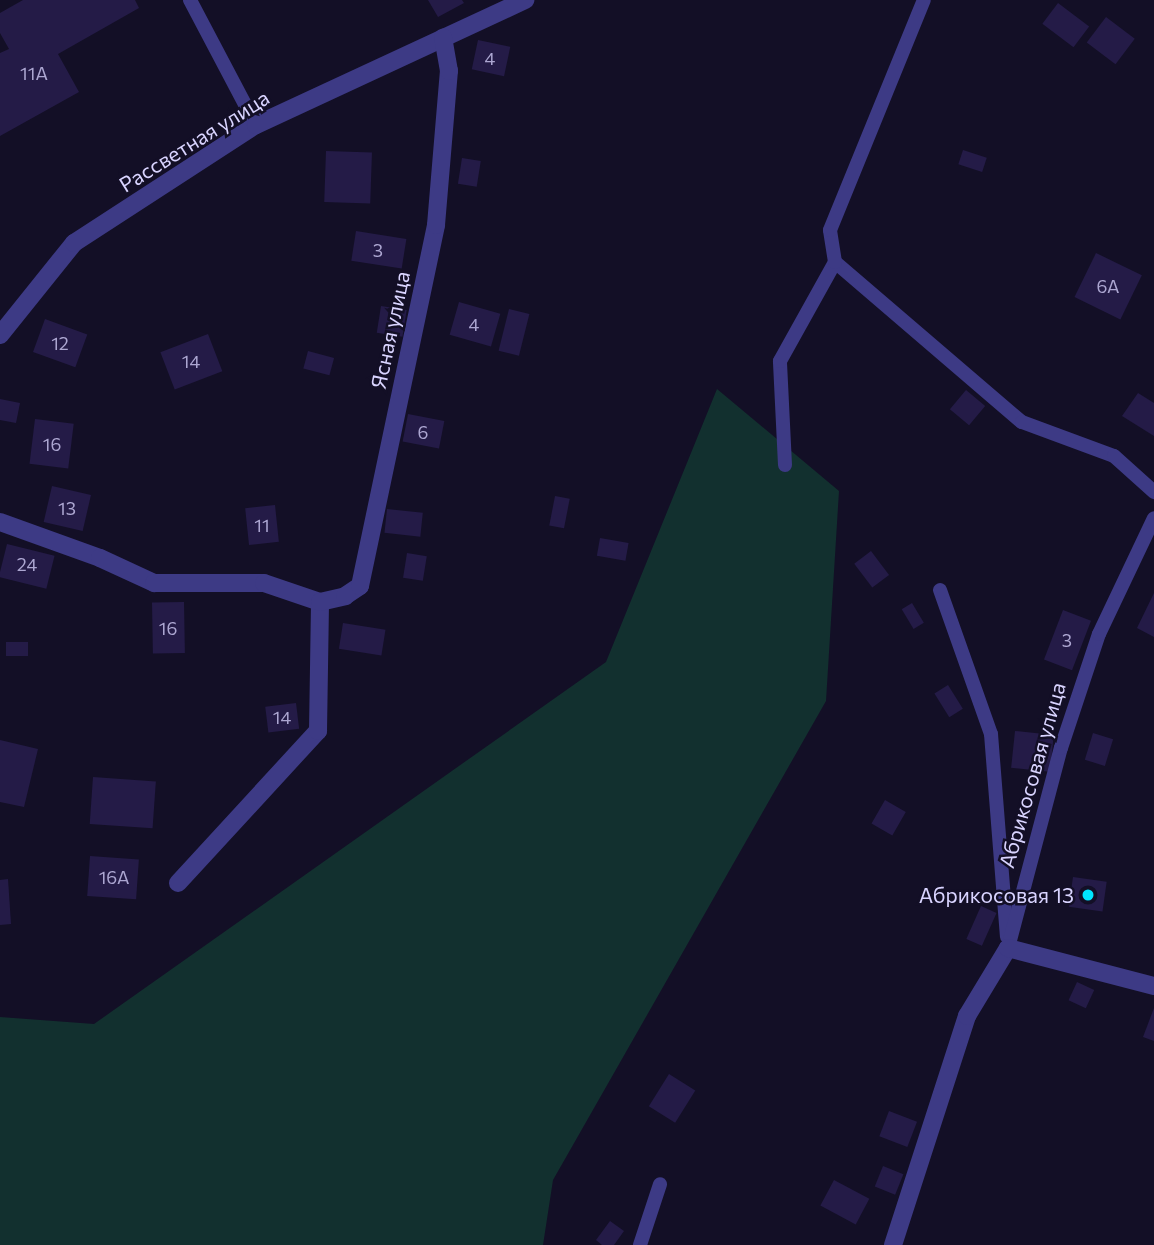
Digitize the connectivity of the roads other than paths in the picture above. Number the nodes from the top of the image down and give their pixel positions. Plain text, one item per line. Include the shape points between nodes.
1 (190, 0) edge
2 (525, 0) edge
3 (924, 0) edge
4 (443, 38) junction
5 (256, 125) junction
6 (835, 262) junction
7 (0, 335) edge
8 (785, 465) dead end
9 (1154, 492) edge
10 (1154, 518) edge
11 (0, 522) edge
12 (1151, 536) edge
13 (940, 590) dead end
14 (320, 602) junction
15 (178, 883) dead end
16 (1008, 948) junction
17 (1154, 986) edge
18 (660, 1184) dead end
19 (640, 1245) edge
20 (893, 1245) edge

1 - 5 lane
2 - 4 street, Рассветная улица
3 - 6 lane via 830,230
4 - 5 street, Рассветная улица
4 - 14 street, Ясная улица via 449,71 436,225 360,586 345,596
5 - 7 street, Рассветная улица via 74,243
6 - 8 lane via 780,361
6 - 9 lane via 1022,422 1114,456
10 - 12 lane, Абрикосовая улица
11 - 14 street via 154,583 264,583
12 - 16 lane, Абрикосовая улица via 1095,646 1061,748
13 - 16 lane via 991,734
14 - 15 street via 318,731
16 - 17 street
16 - 20 street, Абрикосовая улица via 967,1016
18 - 19 lane

